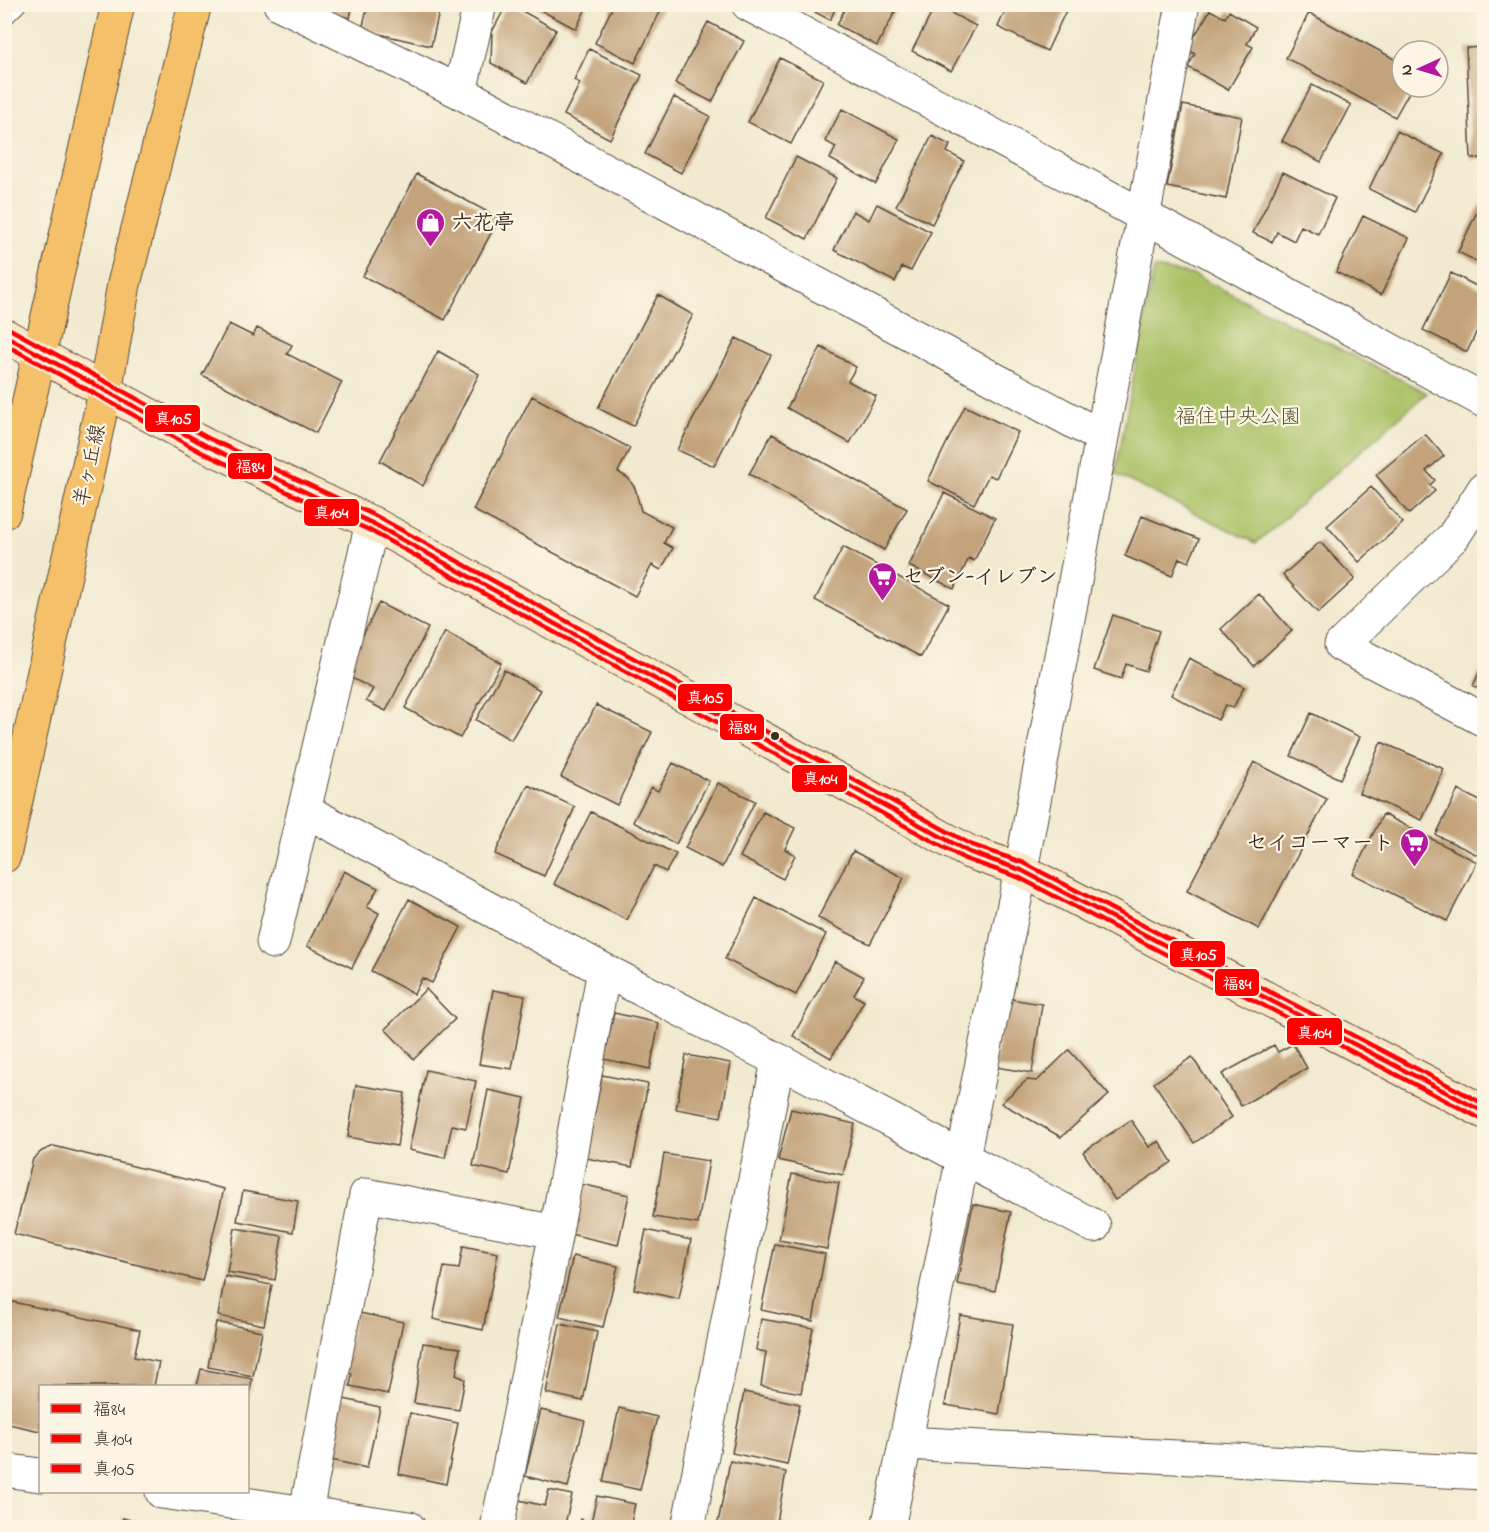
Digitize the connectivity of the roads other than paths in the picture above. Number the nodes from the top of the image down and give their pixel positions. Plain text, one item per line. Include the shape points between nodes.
1 (17, 4) edge
2 (118, 4) edge
3 (195, 4) edge
4 (280, 4) edge
5 (480, 4) edge
6 (747, 4) edge
7 (1183, 4) edge
8 (4, 17) edge
9 (460, 92) junction
10 (1144, 216) junction
11 (4, 335) edge
12 (40, 356) junction
13 (105, 391) junction
14 (1485, 401) edge
15 (1102, 436) junction
16 (1485, 489) edge
17 (4, 512) edge
18 (372, 523) junction
19 (1485, 720) edge
20 (304, 810) junction
21 (4, 856) edge
22 (1021, 870) junction
23 (273, 942) dead end
24 (604, 970) junction
25 (778, 1060) junction
26 (1485, 1112) edge
27 (963, 1158) junction
28 (1094, 1226) dead end
29 (556, 1232) junction
30 (905, 1443) junction
31 (4, 1470) edge
32 (1485, 1473) edge
33 (39, 1474) edge
34 (176, 1493) edge
35 (306, 1512) junction
36 (409, 1527) edge
37 (497, 1527) edge
38 (688, 1527) edge
39 (888, 1527) edge

1 - 8 lane
2 - 12 main road
3 - 13 main road, 羊ヶ丘線 via 124,284
4 - 9 street
5 - 9 street
6 - 10 street
7 - 10 street
9 - 15 street
10 - 14 street
10 - 15 street
11 - 12 street
12 - 13 street
12 - 17 main road
13 - 18 street via 205,445
13 - 21 main road, 羊ヶ丘線
15 - 22 street
16 - 19 street via 1453,537 1341,645
18 - 20 street
18 - 22 street via 969,852
20 - 23 street
20 - 24 street
22 - 26 street
22 - 27 street
24 - 25 street
24 - 29 street
25 - 27 street
25 - 38 street
27 - 28 street
27 - 30 street
29 - 35 street via 366,1196
29 - 37 street
30 - 32 street
30 - 39 street
31 - 33 street
34 - 35 street
35 - 36 street

